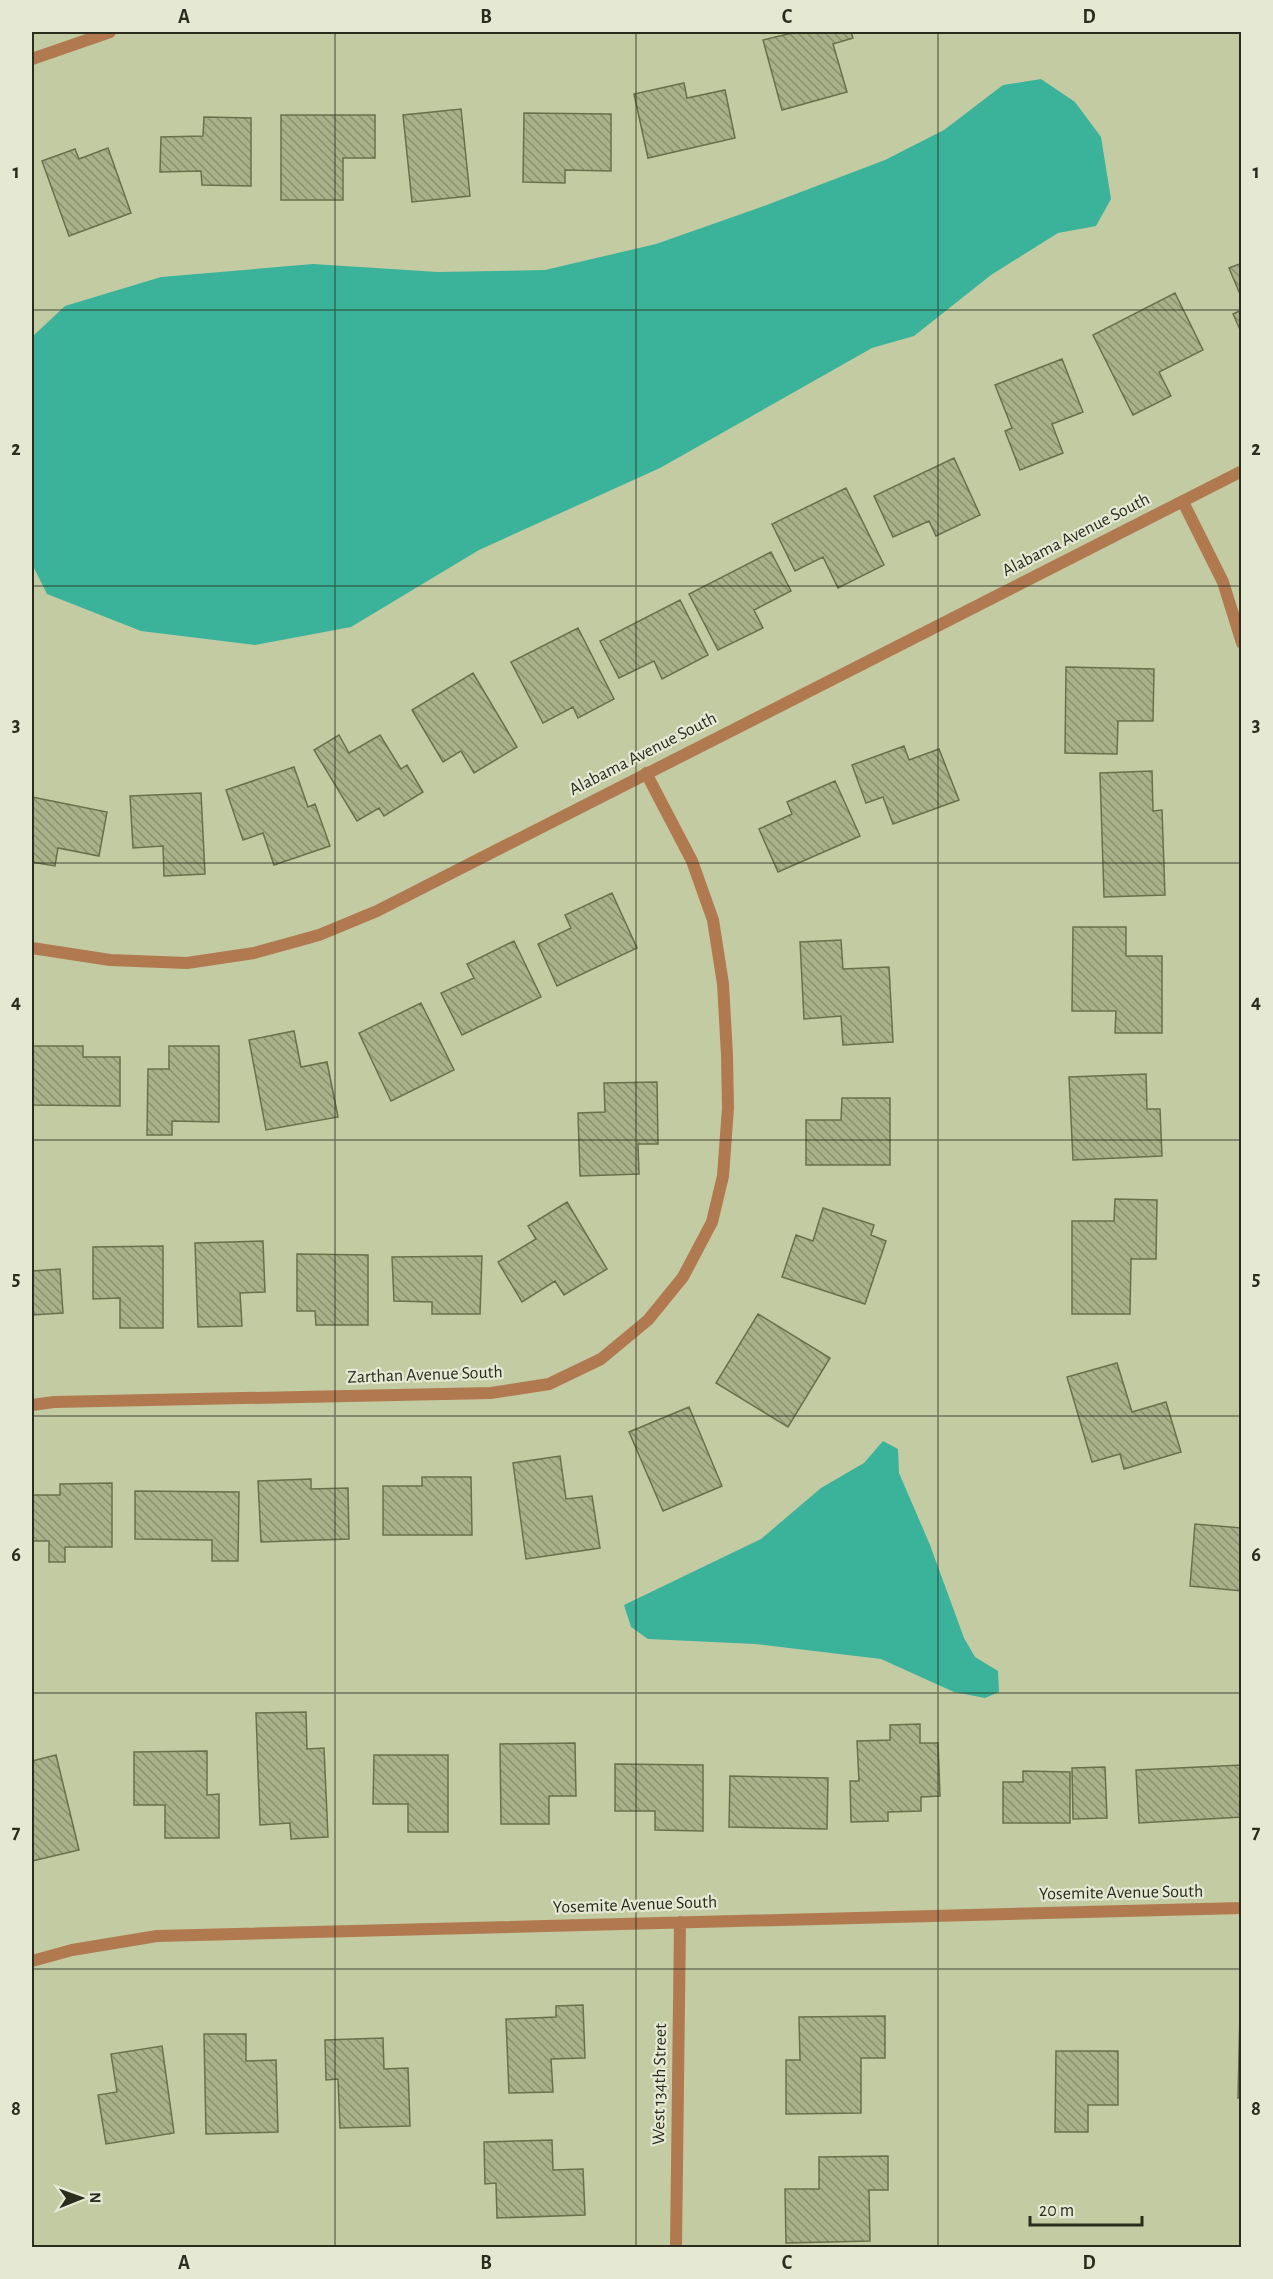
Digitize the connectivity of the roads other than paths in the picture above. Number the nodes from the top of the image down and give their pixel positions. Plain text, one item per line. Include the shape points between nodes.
1 (110, 32) edge
2 (32, 59) edge
3 (1242, 471) edge
4 (1183, 502) junction
5 (1242, 643) edge
6 (646, 772) junction
7 (32, 948) edge
8 (32, 1404) edge
9 (1242, 1908) edge
10 (680, 1922) junction
11 (32, 1961) edge
12 (676, 2247) edge

1 - 2 street
3 - 4 street, Alabama Avenue South
4 - 5 street via 1223,582
4 - 6 street, Alabama Avenue South
6 - 7 street, Alabama Avenue South via 377,911 320,935 254,953 187,963 110,960
6 - 8 street, Zarthan Avenue South via 692,861 712,920 723,984 728,1108 723,1176 712,1222 683,1277 648,1320 601,1359 549,1384 491,1393
9 - 10 street, Yosemite Avenue South
10 - 11 street, Yosemite Avenue South via 157,1936
10 - 12 street, West 134th Street

